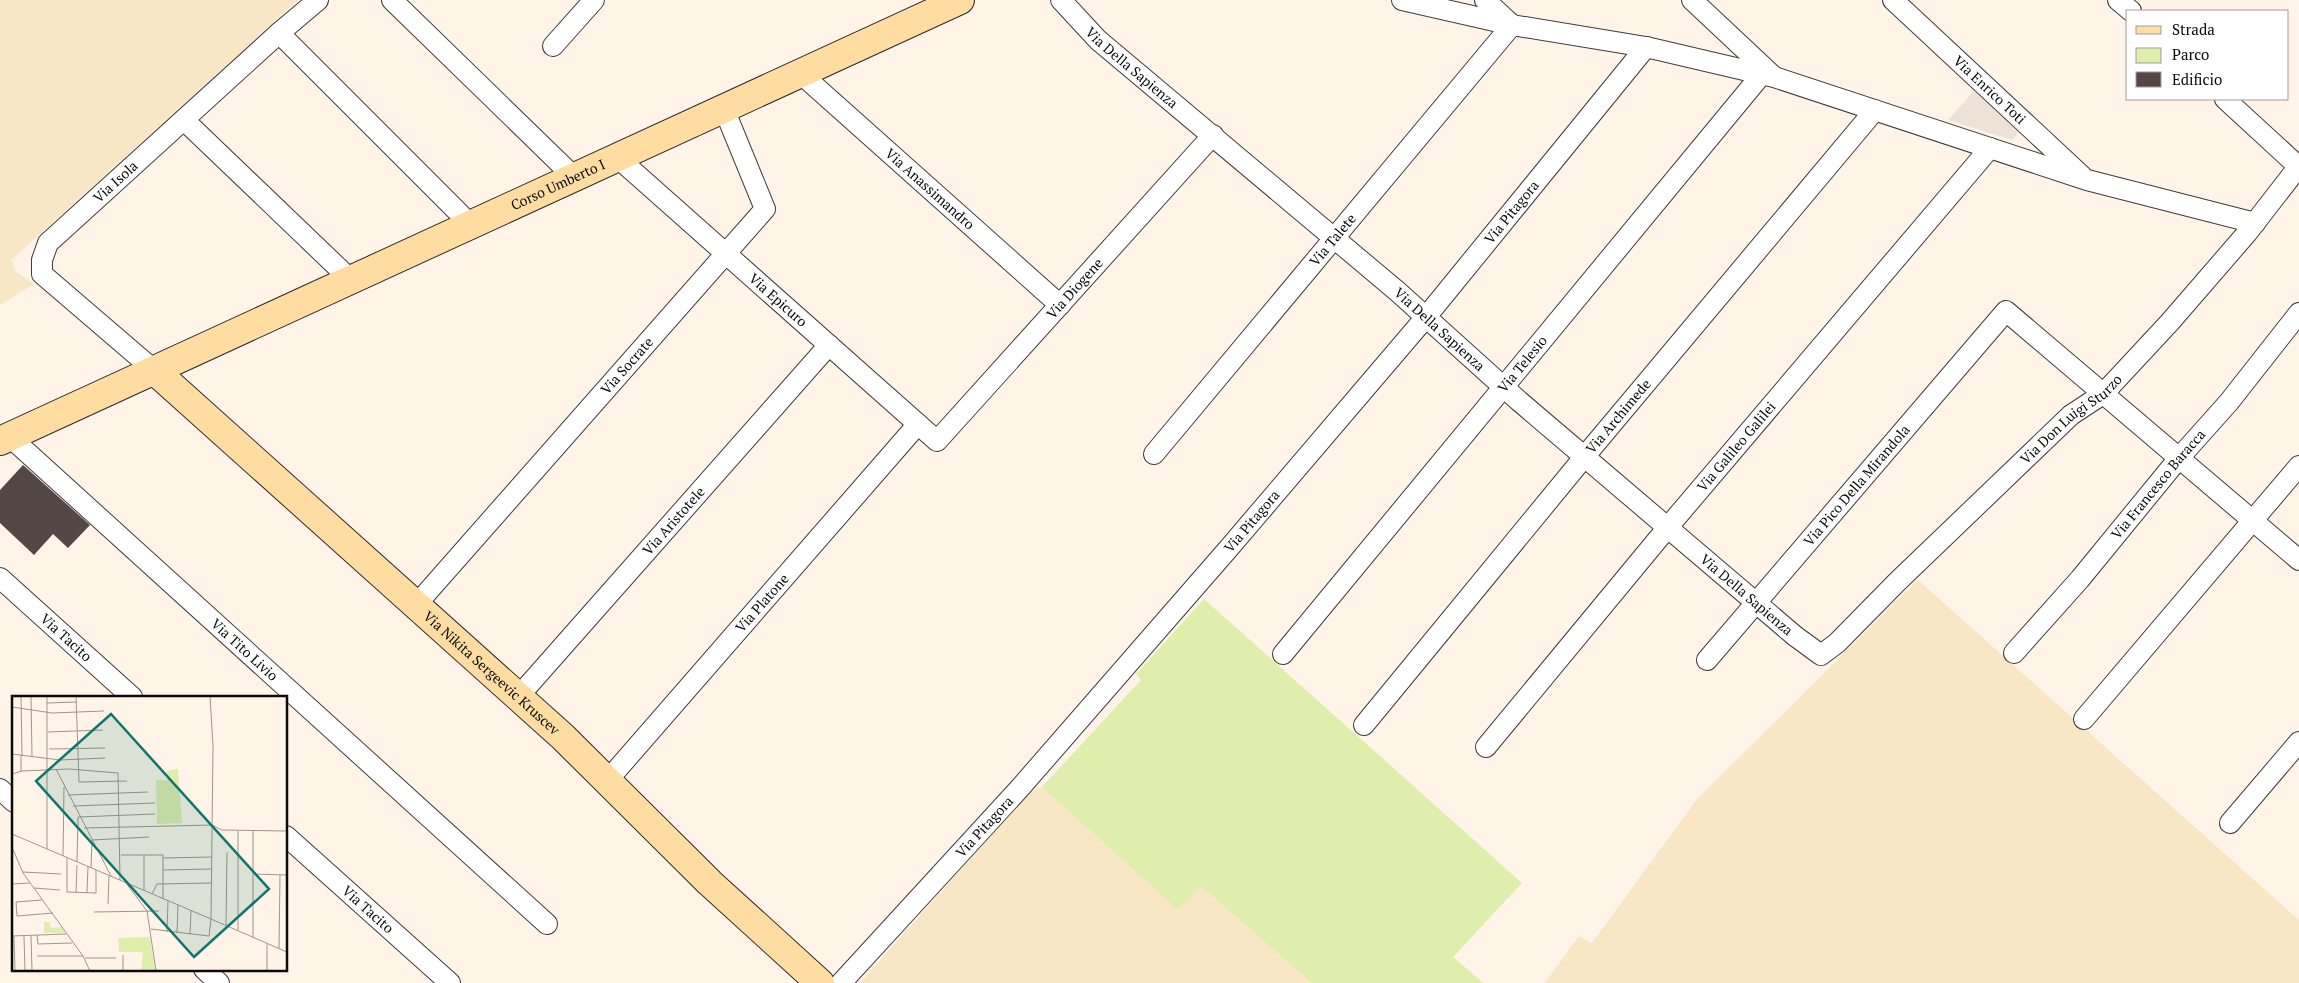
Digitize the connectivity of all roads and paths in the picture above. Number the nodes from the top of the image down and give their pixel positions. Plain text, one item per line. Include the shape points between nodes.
1 (318, 0) edge
2 (392, 0) edge
3 (594, 0) edge
4 (960, 0) edge
5 (1061, 0) edge
6 (1402, 0) edge
7 (1486, 0) edge
8 (1692, 0) edge
9 (1893, 0) edge
10 (2118, 0) edge
11 (2130, 10) edge
12 (1512, 25) junction
13 (279, 33) junction
14 (553, 46) dead end
15 (1646, 47) junction
16 (800, 73) junction
17 (1768, 75) junction
18 (2226, 100) edge
19 (724, 109) junction
20 (1875, 110) junction
21 (185, 121) junction
22 (1213, 136) junction
23 (1990, 148) junction
24 (618, 158) junction
25 (2299, 166) edge
26 (575, 178) junction
27 (2087, 180) junction
28 (2255, 223) junction
29 (472, 226) junction
30 (1335, 239) junction
31 (726, 254) junction
32 (352, 281) junction
33 (1060, 305) junction
34 (2299, 313) edge
35 (1426, 317) junction
36 (829, 345) junction
37 (155, 371) junction
38 (1504, 387) junction
39 (2103, 394) junction
40 (918, 424) junction
41 (4, 438) edge
42 (937, 441) joint
43 (1154, 454) dead end
44 (1585, 456) junction
45 (2179, 458) junction
46 (2299, 466) edge
47 (2253, 521) junction
48 (1668, 527) junction
49 (2299, 560) edge
50 (0, 578) edge
51 (1757, 602) junction
52 (416, 605) junction
53 (2014, 653) dead end
54 (1283, 654) dead end
55 (1821, 655) joint
56 (1707, 660) dead end
57 (131, 696) edge
58 (518, 697) junction
59 (2084, 720) dead end
60 (1364, 726) dead end
61 (2299, 742) edge
62 (1486, 746) dead end
63 (607, 781) junction
64 (0, 789) edge
65 (12, 800) edge
66 (2230, 823) dead end
67 (288, 838) edge
68 (546, 924) dead end
69 (450, 983) edge
70 (820, 983) edge
71 (841, 983) edge

1 - 13 street, Via Isola
2 - 26 street
3 - 14 street
4 - 16 main road, Corso Umberto I
5 - 22 street, Via Della Sapienza via 1098,40
6 - 12 street
7 - 12 street
8 - 17 street
9 - 27 street, Via Enrico Toti
10 - 11 street
12 - 15 street
12 - 30 street, Via Talete
13 - 21 street, Via Isola
13 - 29 street
15 - 17 street
15 - 35 street, Via Pitagora
16 - 19 main road, Corso Umberto I
16 - 33 street, Via Anassimandro
17 - 20 street
17 - 38 street, Via Telesio
18 - 25 street
19 - 24 main road, Corso Umberto I
19 - 31 street, Via Socrate via 765,209
20 - 23 street
20 - 44 street, Via Archimede
21 - 32 street
21 - 37 street, Via Isola via 48,244 42,260 42,274
22 - 30 street, Via Della Sapienza
22 - 33 street, Via Diogene
23 - 27 street
23 - 48 street, Via Galileo Galilei
24 - 26 main road, Corso Umberto I
24 - 31 street, Via Epicuro
25 - 28 street, Via Don Luigi Sturzo
26 - 29 main road, Corso Umberto I
27 - 28 street
28 - 39 street, Via Don Luigi Sturzo
29 - 32 main road, Corso Umberto I
30 - 35 street, Via Della Sapienza
30 - 43 street, Via Talete
31 - 36 street, Via Epicuro
31 - 52 street, Via Socrate
32 - 37 main road, Corso Umberto I
33 - 42 street, Via Diogene
34 - 45 street, Via Francesco Baracca via 2229,402
35 - 38 street, Via Della Sapienza
35 - 71 street, Via Pitagora via 1019,789
36 - 40 street, Via Epicuro
36 - 58 street, Via Aristotele
37 - 41 main road, Corso Umberto I
37 - 52 main road, Via Nikita Sergeevic Kruscev
38 - 44 street, Via Della Sapienza
38 - 54 street, Via Telesio
39 - 45 street
39 - 51 street, Via Pico Della Mirandola via 2006,312
39 - 55 street, Via Don Luigi Sturzo via 2071,416
40 - 42 street, Via Epicuro
40 - 63 street, Via Platone
41 - 68 street, Via Tito Livio
44 - 48 street, Via Della Sapienza
44 - 60 street, Via Archimede
45 - 47 street
45 - 53 street, Via Francesco Baracca via 2080,579
46 - 47 street
47 - 49 street
47 - 59 street
48 - 51 street, Via Della Sapienza
48 - 62 street, Via Galileo Galilei
50 - 57 street, Via Tacito
51 - 55 street, Via Della Sapienza
51 - 56 street, Via Pico Della Mirandola
52 - 58 main road, Via Nikita Sergeevic Kruscev
58 - 63 main road, Via Nikita Sergeevic Kruscev
61 - 66 street
63 - 70 main road, Via Nikita Sergeevic Kruscev via 710,883
64 - 65 street
67 - 69 street, Via Tacito

